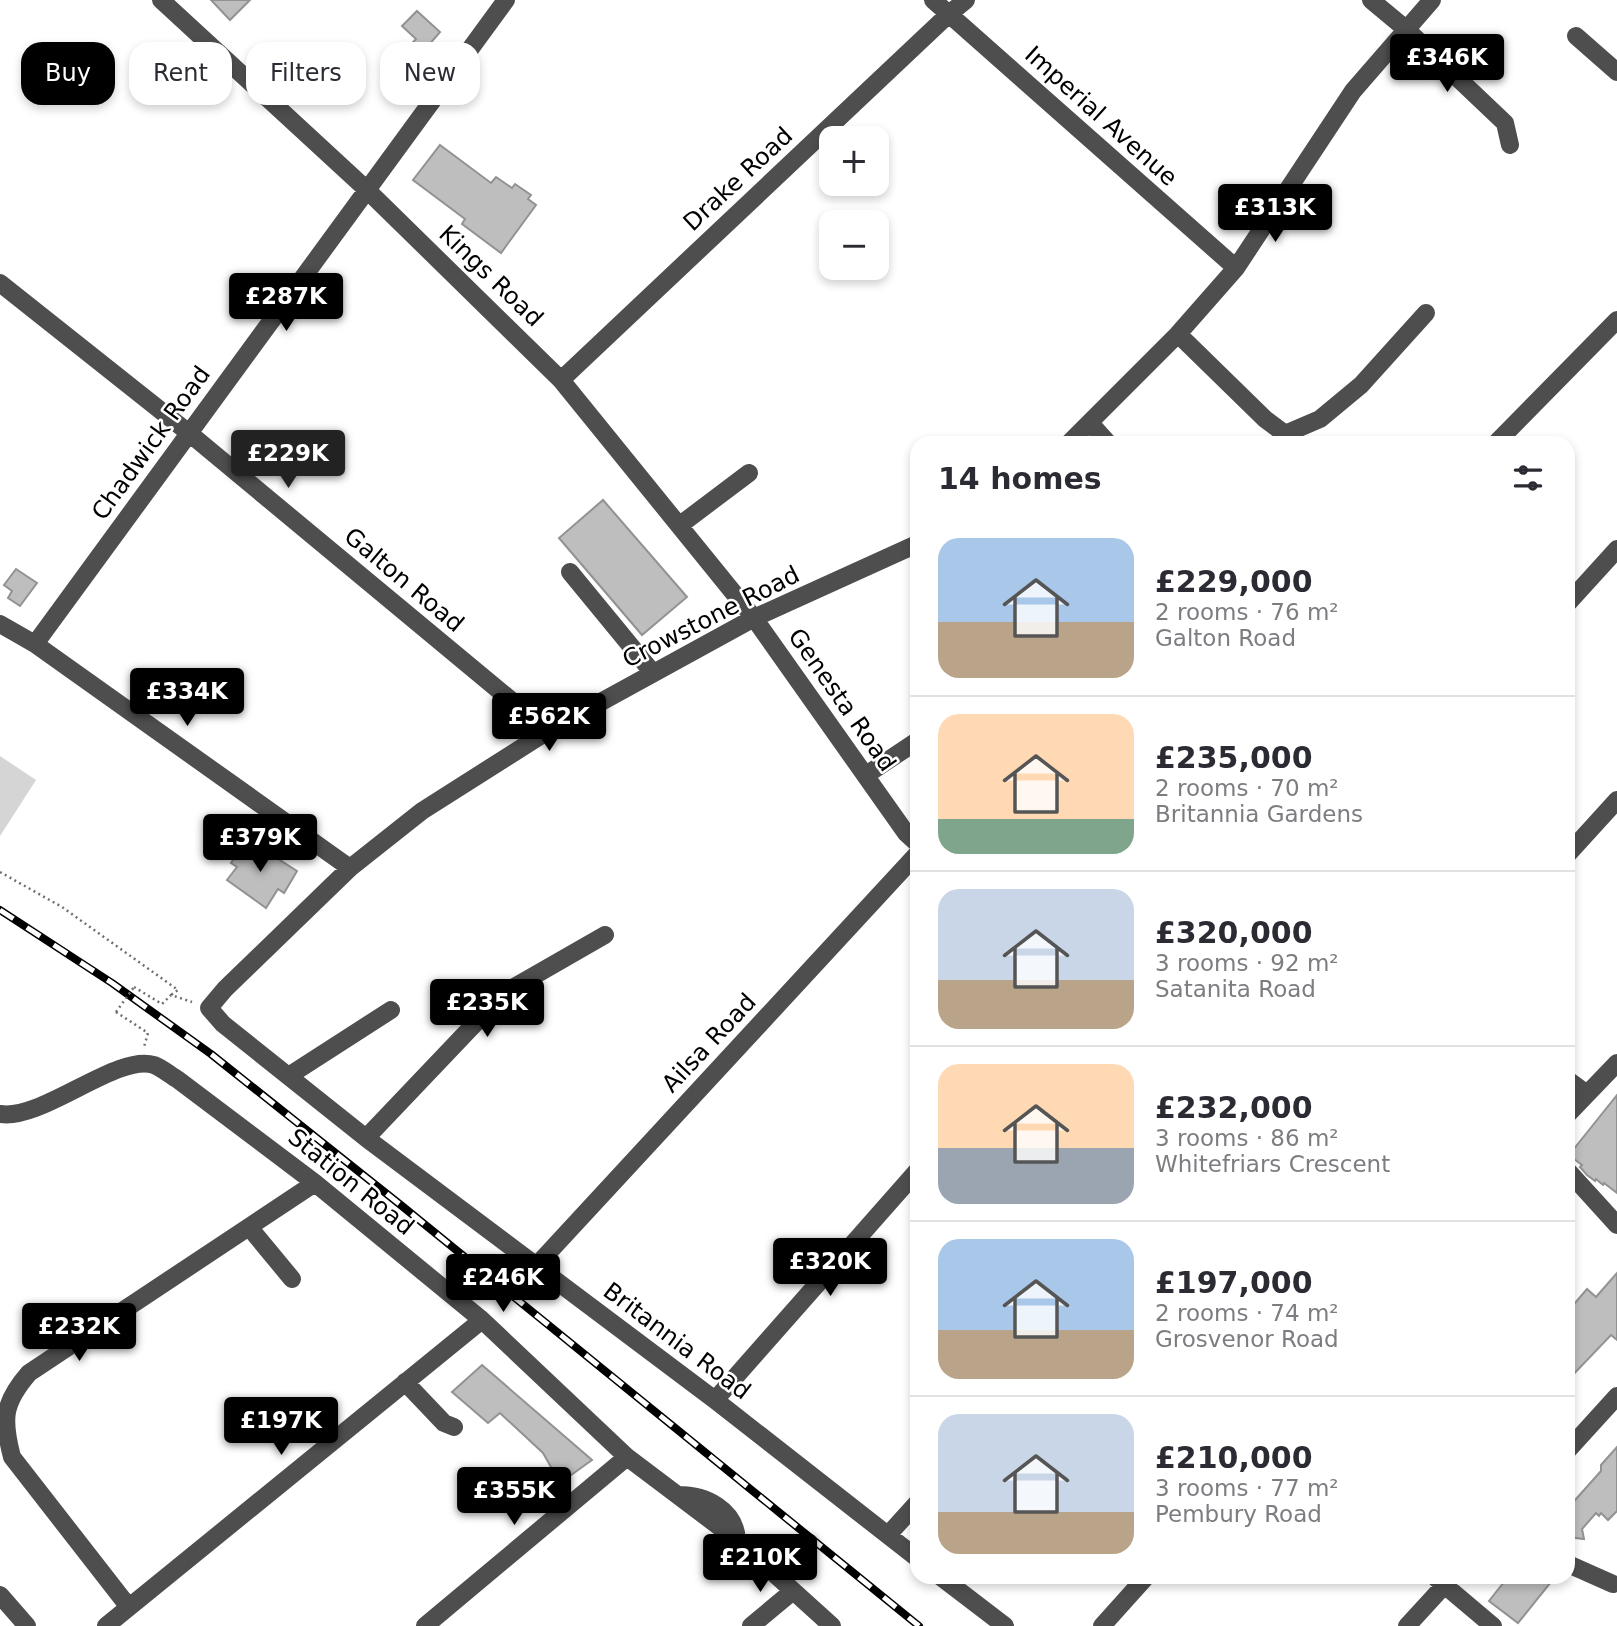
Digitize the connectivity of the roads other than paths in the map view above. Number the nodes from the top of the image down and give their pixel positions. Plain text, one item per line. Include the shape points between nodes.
1 (506, 0) edge
2 (933, 0) edge
3 (966, 0) edge
4 (1371, 0) edge
5 (1432, 0) edge
6 (165, 1) edge
7 (948, 14) junction
8 (1407, 30) junction
9 (1576, 36) dead end
10 (1617, 72) edge
11 (1510, 145) dead end
12 (366, 189) junction
13 (1236, 268) junction
14 (0, 282) edge
15 (1426, 313) dead end
16 (1617, 320) edge
17 (1178, 334) junction
18 (561, 380) junction
19 (1091, 424) junction
20 (189, 433) junction
21 (1077, 436) edge
22 (1102, 436) edge
23 (1282, 436) edge
24 (1287, 436) edge
25 (1503, 436) edge
26 (749, 473) dead end
27 (680, 526) junction
28 (910, 547) edge
29 (1617, 549) edge
30 (570, 572) dead end
31 (1575, 595) edge
32 (754, 618) junction
33 (0, 624) edge
34 (36, 644) junction
35 (653, 673) junction
36 (548, 731) junction
37 (910, 746) edge
38 (866, 775) junction
39 (1617, 800) edge
40 (910, 837) edge
41 (1575, 846) edge
42 (910, 862) edge
43 (350, 868) junction
44 (604, 935) dead end
45 (209, 1008) joint
46 (391, 1010) dead end
47 (1617, 1063) edge
48 (290, 1075) junction
49 (1575, 1085) edge
50 (1587, 1094) junction
51 (1575, 1107) edge
52 (0, 1114) edge
53 (366, 1138) junction
54 (910, 1179) edge
55 (1575, 1179) edge
56 (315, 1183) junction
57 (1617, 1225) edge
58 (249, 1227) junction
59 (537, 1265) junction
60 (292, 1279) dead end
61 (482, 1320) junction
62 (405, 1382) junction
63 (0, 1383) edge
64 (19, 1385) junction
65 (1617, 1396) edge
66 (715, 1400) junction
67 (454, 1427) dead end
68 (1575, 1442) edge
69 (628, 1457) junction
70 (910, 1511) edge
71 (888, 1535) junction
72 (910, 1552) edge
73 (1575, 1567) edge
74 (950, 1584) edge
75 (1140, 1584) edge
76 (1440, 1584) edge
77 (1447, 1584) edge
78 (1612, 1584) dead end
79 (793, 1591) junction
80 (0, 1595) edge
81 (128, 1606) junction
82 (27, 1626) edge
83 (106, 1626) edge
84 (425, 1626) edge
85 (751, 1626) edge
86 (832, 1626) edge
87 (1005, 1626) edge
88 (1102, 1626) edge
89 (1407, 1626) edge
90 (1493, 1626) edge

1 - 12 street, Chadwick Road
2 - 7 street, Imperial Avenue
3 - 7 street, Drake Road
4 - 8 street
5 - 8 street
6 - 12 street, Kings Road
7 - 13 street, Imperial Avenue
7 - 18 street, Drake Road
8 - 11 street via 1505,124
8 - 13 street via 1353,91
9 - 10 street
12 - 18 street, Kings Road
12 - 20 street, Chadwick Road
13 - 17 street
14 - 20 street, Galton Road
15 - 24 street via 1361,385 1320,419
16 - 25 street
17 - 19 street
17 - 23 street
18 - 27 street, Kings Road
19 - 21 street
19 - 22 street
20 - 34 street, Chadwick Road
20 - 36 street, Galton Road
26 - 27 street
27 - 32 street, Kings Road
28 - 32 street, Crowstone Road
29 - 31 street
30 - 35 street
32 - 35 street, Crowstone Road
32 - 38 street, Genesta Road
33 - 34 street
34 - 43 street
35 - 36 street, Crowstone Road
36 - 43 street, Crowstone Road via 422,811
37 - 38 street
38 - 40 street, Genesta Road
39 - 41 street
42 - 59 street, Ailsa Road
43 - 45 street, Crowstone Road
44 - 53 street via 505,993
45 - 48 street, Britannia Road
46 - 48 street
47 - 50 street
48 - 53 street, Britannia Road
49 - 50 street
50 - 51 street
52 - 56 street, Station Road via 12,1116 128,1066 153,1065
53 - 59 street, Britannia Road
54 - 66 street
55 - 57 street
56 - 58 street
56 - 61 street, Station Road
58 - 60 street
58 - 64 street via 29,1373
59 - 66 street, Britannia Road
61 - 62 street
61 - 69 street, Station Road
62 - 67 street via 444,1423
62 - 81 street
63 - 64 street
64 - 81 street via 5,1415 12,1458
65 - 68 street
66 - 71 street, Britannia Road
69 - 79 street, Station Road via 737,1540
69 - 84 street
70 - 71 street
71 - 72 street, Britannia Road
73 - 78 street
74 - 87 street
75 - 88 street
76 - 89 street
77 - 90 street
79 - 85 street
79 - 86 street, Station Road
80 - 82 street
81 - 83 street

